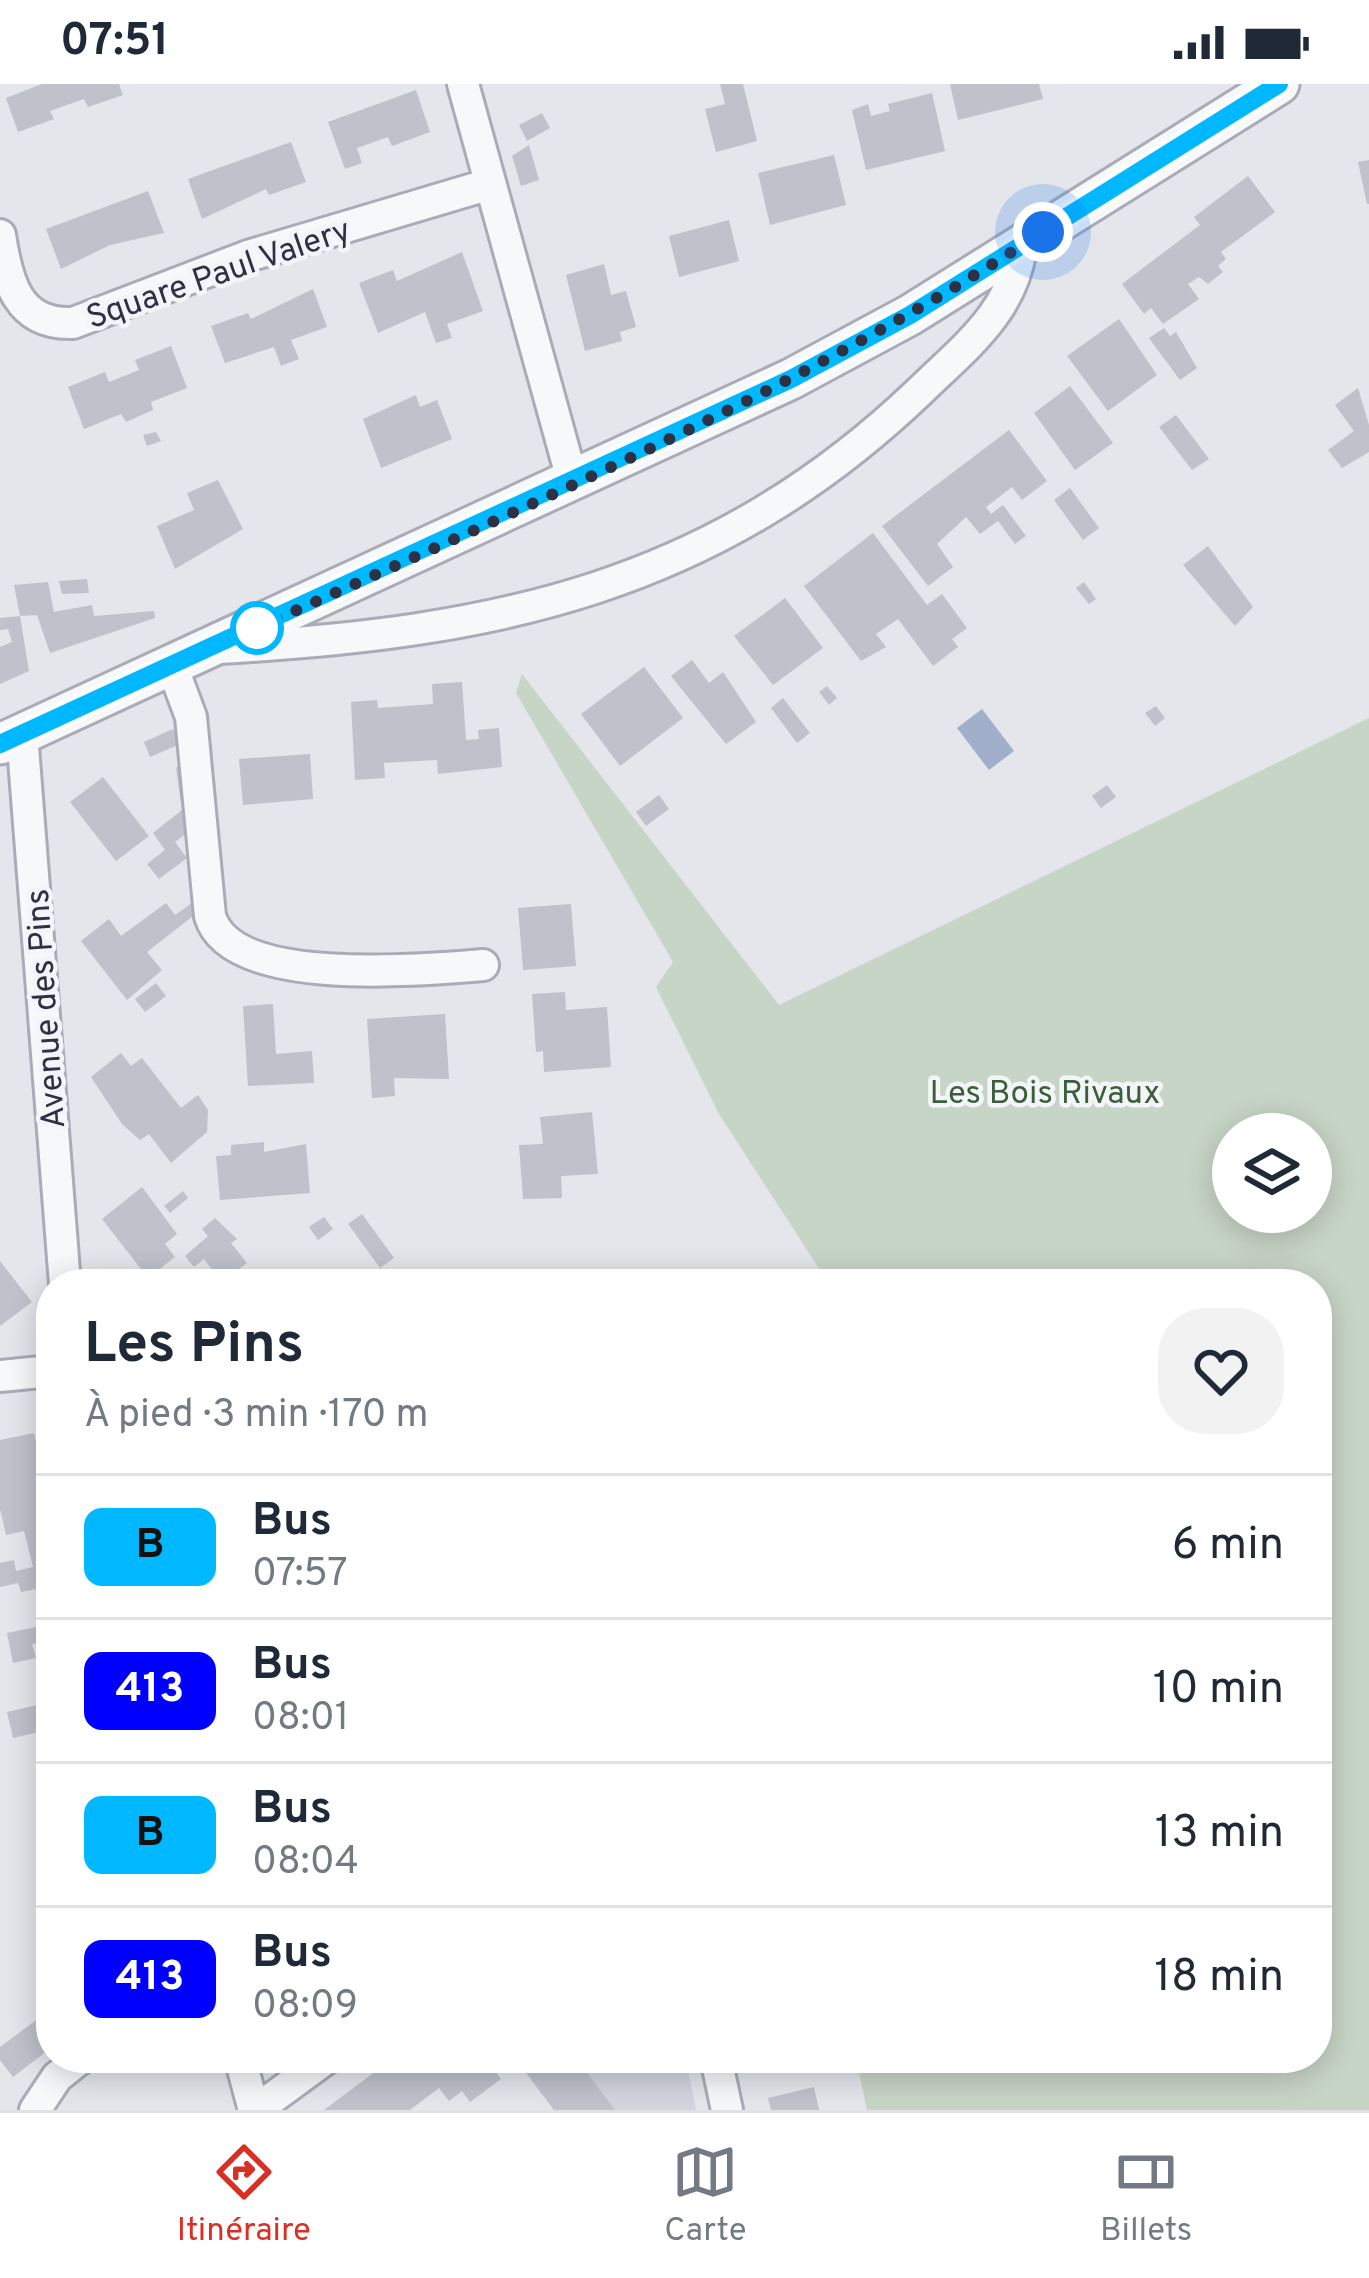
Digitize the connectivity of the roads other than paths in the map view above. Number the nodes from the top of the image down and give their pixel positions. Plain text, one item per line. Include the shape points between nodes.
1 (464, 84) edge
2 (1279, 84) edge
3 (490, 184) junction
4 (0, 235) edge
5 (1021, 247) junction
6 (573, 483) junction
7 (213, 648) junction
8 (172, 666) junction
9 (11, 739) edge
10 (483, 965) dead end
11 (64, 1269) edge
12 (36, 1372) edge
13 (0, 1376) edge
14 (62, 2073) edge
15 (244, 2073) edge
16 (306, 2073) edge
17 (719, 2073) edge
18 (35, 2110) edge
19 (255, 2110) edge
20 (727, 2110) edge

1 - 3 street
2 - 5 street
3 - 4 street, Square Paul Valery via 248,256 74,323 46,321 22,305 7,281
3 - 6 street
5 - 6 street via 832,357
5 - 7 street via 1017,278 982,331 850,456 732,532 631,578 554,601 310,643
6 - 7 street
7 - 8 street
8 - 9 street
8 - 10 street via 191,717 218,938 250,956 378,971
9 - 11 street, Avenue des Pins
12 - 13 street
14 - 18 street
15 - 19 street
16 - 19 street
17 - 20 street

